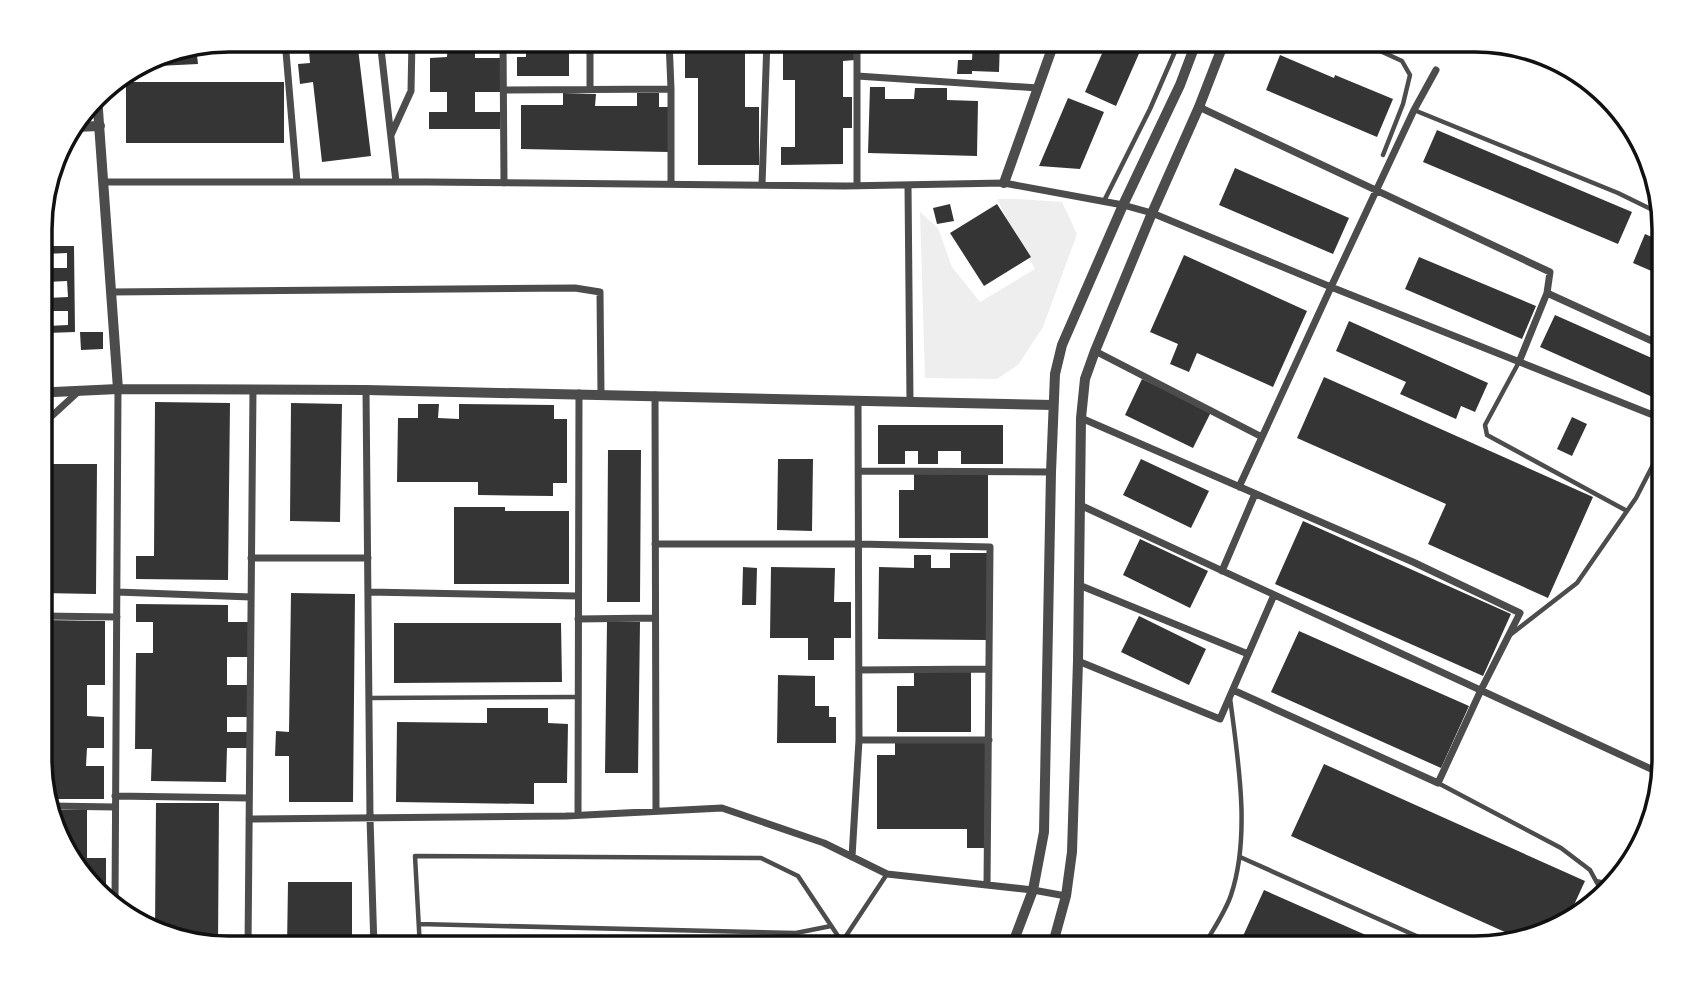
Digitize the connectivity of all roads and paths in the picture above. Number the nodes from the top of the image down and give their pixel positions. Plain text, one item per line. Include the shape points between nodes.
1 (286, 52) edge
2 (381, 52) edge
3 (412, 52) edge
4 (503, 52) edge
5 (590, 52) edge
6 (669, 52) edge
7 (767, 52) edge
8 (856, 52) edge
9 (1051, 52) edge
10 (1175, 52) edge
11 (1193, 52) edge
12 (1220, 52) edge
13 (1382, 52) edge
14 (1436, 70) dead end
15 (857, 76) junction
16 (1038, 88) junction
17 (590, 89) junction
18 (671, 89) junction
19 (503, 90) junction
20 (1199, 107) junction
21 (1415, 110) junction
22 (98, 111) edge
23 (100, 126) junction
24 (85, 127) edge
25 (391, 136) junction
26 (1383, 155) dead end
27 (104, 182) junction
28 (297, 182) junction
29 (397, 182) junction
30 (504, 183) junction
31 (671, 183) junction
32 (1004, 183) junction
33 (762, 185) junction
34 (857, 185) junction
35 (908, 185) junction
36 (1376, 190) junction
37 (1104, 202) junction
38 (1123, 205) junction
39 (1650, 209) edge
40 (1152, 213) junction
41 (1331, 287) junction
42 (111, 292) junction
43 (1547, 293) junction
44 (1651, 341) edge
45 (1095, 351) junction
46 (1519, 362) junction
47 (118, 389) junction
48 (253, 389) junction
49 (366, 390) junction
50 (79, 391) junction
51 (579, 393) junction
52 (52, 394) edge
53 (601, 394) junction
54 (655, 395) junction
55 (858, 400) junction
56 (910, 401) junction
57 (1053, 405) junction
58 (1651, 414) edge
59 (52, 416) edge
60 (1081, 418) junction
61 (1262, 437) junction
62 (1651, 469) edge
63 (859, 471) junction
64 (1051, 472) junction
65 (1239, 487) junction
66 (1255, 494) junction
67 (1080, 505) junction
68 (1627, 511) junction
69 (655, 544) junction
70 (859, 544) junction
71 (251, 558) junction
72 (368, 558) junction
73 (1222, 571) junction
74 (1079, 585) junction
75 (117, 592) junction
76 (368, 592) junction
77 (1275, 595) junction
78 (578, 596) junction
79 (251, 597) junction
80 (52, 616) edge
81 (117, 617) junction
82 (655, 618) junction
83 (578, 620) junction
84 (1507, 638) junction
85 (1248, 654) junction
86 (1078, 661) junction
87 (989, 669) junction
88 (859, 670) junction
89 (1481, 691) junction
90 (1231, 694) junction
91 (578, 697) junction
92 (369, 698) junction
93 (859, 740) junction
94 (989, 740) junction
95 (1651, 769) edge
96 (1438, 783) junction
97 (115, 796) junction
98 (249, 798) junction
99 (59, 806) edge
100 (115, 807) junction
101 (656, 811) junction
102 (578, 815) junction
103 (370, 818) junction
104 (249, 819) junction
105 (852, 857) junction
106 (1240, 857) junction
107 (887, 874) junction
108 (1595, 880) junction
109 (1602, 882) edge
110 (988, 885) junction
111 (1598, 885) edge
112 (1033, 890) junction
113 (115, 893) edge
114 (1066, 896) junction
115 (419, 924) junction
116 (831, 926) junction
117 (1016, 935) edge
118 (1056, 935) edge
119 (1209, 935) edge
120 (1414, 935) edge
121 (248, 936) edge
122 (374, 936) edge
123 (419, 936) edge
124 (838, 936) edge
125 (846, 936) edge

1 - 28 street
2 - 25 street
3 - 25 street via 411,90
4 - 19 street
5 - 17 street
6 - 18 street
7 - 33 street
8 - 15 street
9 - 16 street
10 - 37 lane
11 - 38 street
12 - 20 street
13 - 26 lane via 1402,61 1410,75
14 - 21 street
15 - 16 street
15 - 34 street
16 - 32 street
17 - 18 street
17 - 19 street
18 - 31 street
19 - 30 street
20 - 36 street
20 - 40 street
21 - 36 street
21 - 39 lane
22 - 23 street
23 - 24 street
23 - 27 street
25 - 29 street
27 - 28 street
27 - 42 street
28 - 29 street
29 - 30 street
30 - 31 street
31 - 33 street
32 - 35 street
32 - 37 street
33 - 34 street
34 - 35 street
35 - 56 street
36 - 41 street
36 - 43 street via 1550,272
37 - 38 street
38 - 40 street
38 - 57 street via 1062,345
40 - 41 street
40 - 45 street
41 - 46 street
41 - 61 street
42 - 47 street
42 - 53 street via 575,288 600,292
43 - 44 street
43 - 46 street
45 - 60 street via 1085,379
45 - 61 street
46 - 58 street
46 - 68 lane via 1485,425 1487,435
47 - 48 street
47 - 50 street
47 - 75 street
48 - 49 street
48 - 71 street
49 - 51 street
49 - 72 street
50 - 52 street
50 - 59 street
51 - 53 street
51 - 78 street
53 - 54 street
54 - 55 street
54 - 69 street
55 - 56 street
55 - 63 street
56 - 57 street
57 - 64 street
60 - 65 street
60 - 67 street
61 - 65 street
62 - 68 lane
63 - 64 street
63 - 70 street
64 - 112 street via 1044,832
65 - 66 street
66 - 73 street
66 - 84 street via 1520,613
67 - 73 street
67 - 74 street
68 - 84 lane via 1577,583
69 - 70 street
69 - 82 street
70 - 87 street via 990,547
70 - 88 street
71 - 72 street
71 - 79 street
72 - 76 street
73 - 77 street
74 - 85 street
74 - 86 street
75 - 79 street
75 - 81 street
76 - 78 street
76 - 92 street
77 - 85 street
77 - 89 street
78 - 83 street
79 - 98 street
80 - 81 street
81 - 97 street
82 - 83 street
82 - 101 street
83 - 91 street
84 - 89 street
85 - 90 street
86 - 90 street via 1220,719
86 - 114 street via 1072,852
87 - 88 street
87 - 94 street
88 - 93 street
89 - 95 street
89 - 96 street
90 - 96 street
90 - 106 lane via 1240,777
91 - 92 lane
91 - 102 street
92 - 103 street
93 - 94 street
93 - 105 street
94 - 110 street
96 - 108 lane via 1560,848 1590,870
97 - 98 street
97 - 100 street
98 - 104 street
99 - 100 street
100 - 113 street
101 - 102 street
101 - 105 street via 722,808
102 - 103 street
103 - 104 street
103 - 122 street
104 - 121 street
105 - 107 street
106 - 119 lane via 1230,897
106 - 120 lane
107 - 110 street
107 - 125 lane
108 - 109 lane
108 - 111 lane
110 - 112 street
112 - 114 street
112 - 117 street
114 - 118 street
115 - 116 lane via 796,933
115 - 116 lane via 415,856 761,858 798,876
115 - 123 lane
116 - 124 lane

